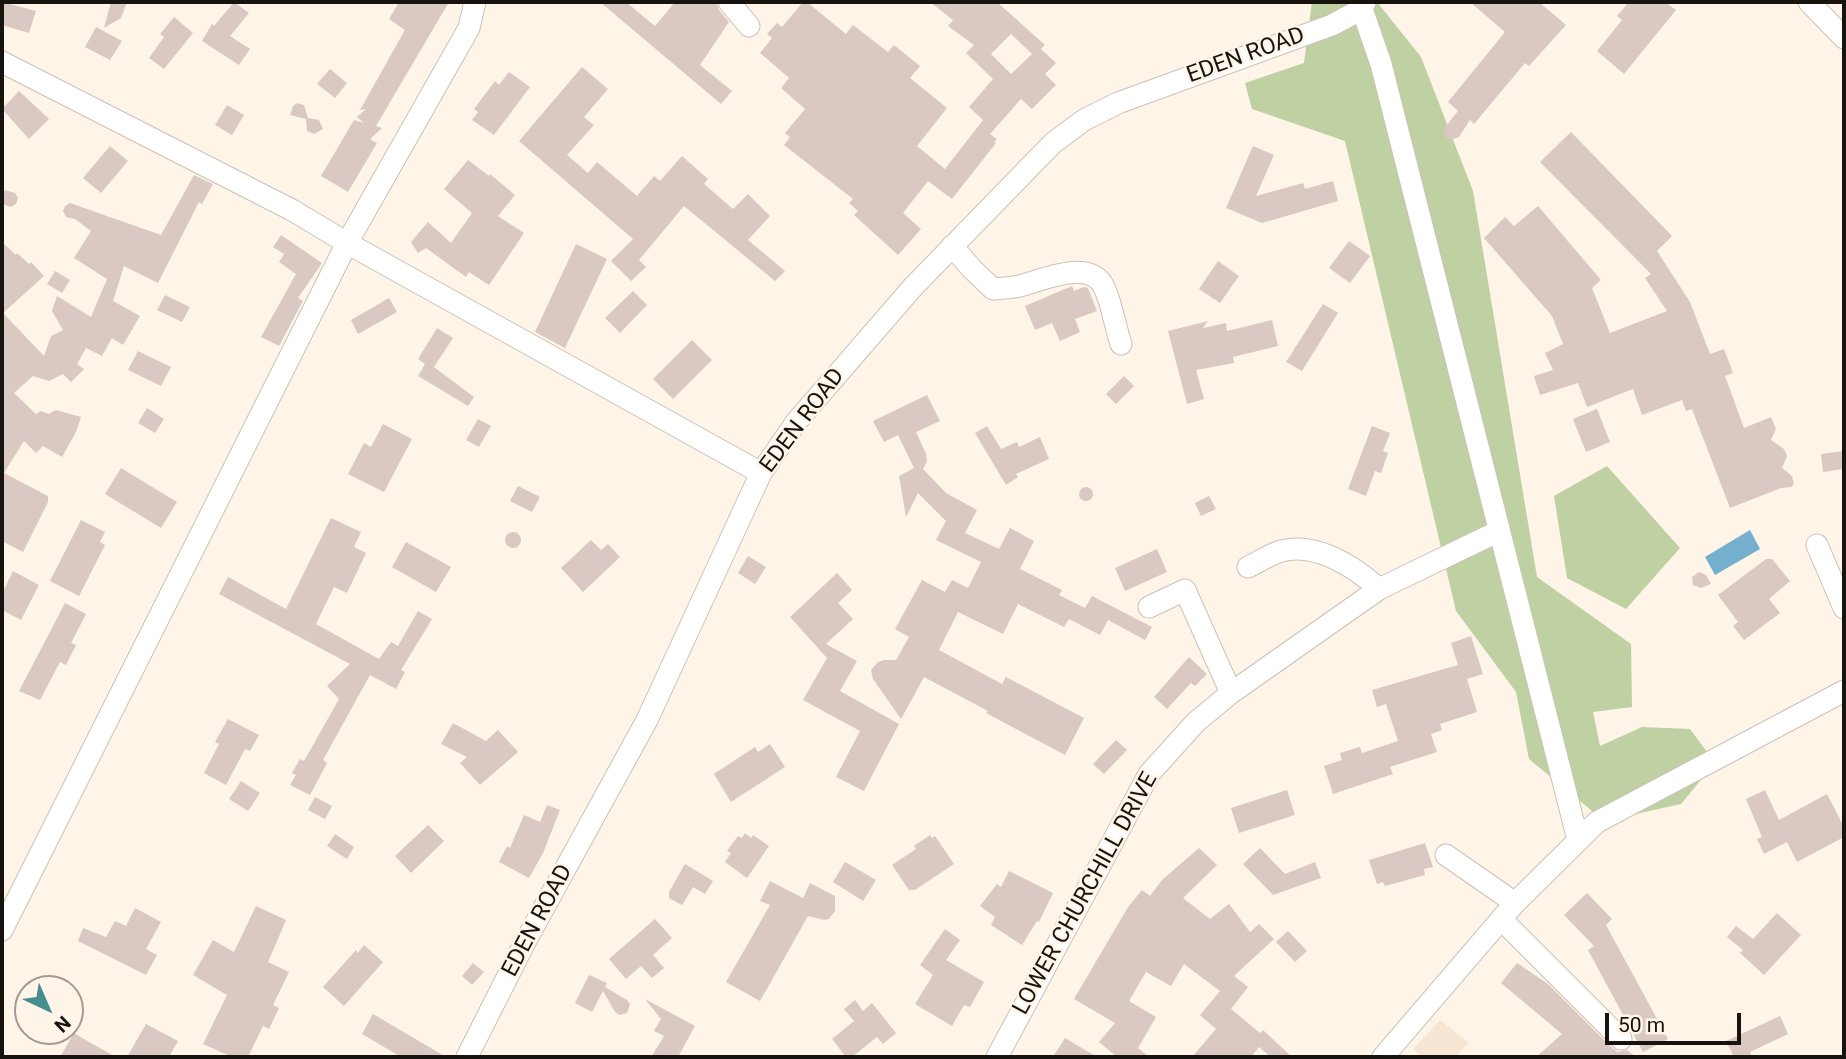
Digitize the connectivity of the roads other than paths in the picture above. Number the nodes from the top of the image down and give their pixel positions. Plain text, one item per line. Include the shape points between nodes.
1 (475, 2) edge
2 (729, 2) edge
3 (1809, 2) edge
4 (1363, 6) edge
5 (749, 26) dead end
6 (1844, 38) edge
7 (2, 62) edge
8 (346, 243) junction
9 (953, 246) junction
10 (1121, 344) dead end
11 (761, 473) junction
12 (1499, 531) junction
13 (1817, 545) dead end
14 (1248, 567) dead end
15 (1379, 589) junction
16 (1149, 607) dead end
17 (1844, 608) edge
18 (1844, 691) edge
19 (1231, 693) junction
20 (1578, 840) junction
21 (1446, 855) dead end
22 (1515, 902) junction
23 (1501, 919) junction
24 (2, 930) edge
25 (1621, 1039) dead end
26 (467, 1057) edge
27 (997, 1057) edge
28 (1383, 1057) edge

1 - 8 street via 469,28
2 - 5 street
3 - 6 street
4 - 9 street, EDEN ROAD via 1350,18 1118,103 1084,120 1053,143
4 - 12 street
7 - 8 street via 292,209
8 - 11 street
8 - 24 street
9 - 10 street via 993,289 1077,272 1091,274 1103,285
9 - 11 street, EDEN ROAD via 805,411
11 - 26 street, EDEN ROAD via 647,720
12 - 15 street, LOWER CHURCHILL DRIVE
12 - 20 street
13 - 17 street
14 - 15 street via 1280,551 1316,550
15 - 19 street, LOWER CHURCHILL DRIVE
16 - 19 street via 1185,590
18 - 20 street via 1597,822
19 - 27 street, LOWER CHURCHILL DRIVE via 1196,722 1149,774
20 - 22 street
21 - 22 street
22 - 23 street
23 - 25 street
23 - 28 street

